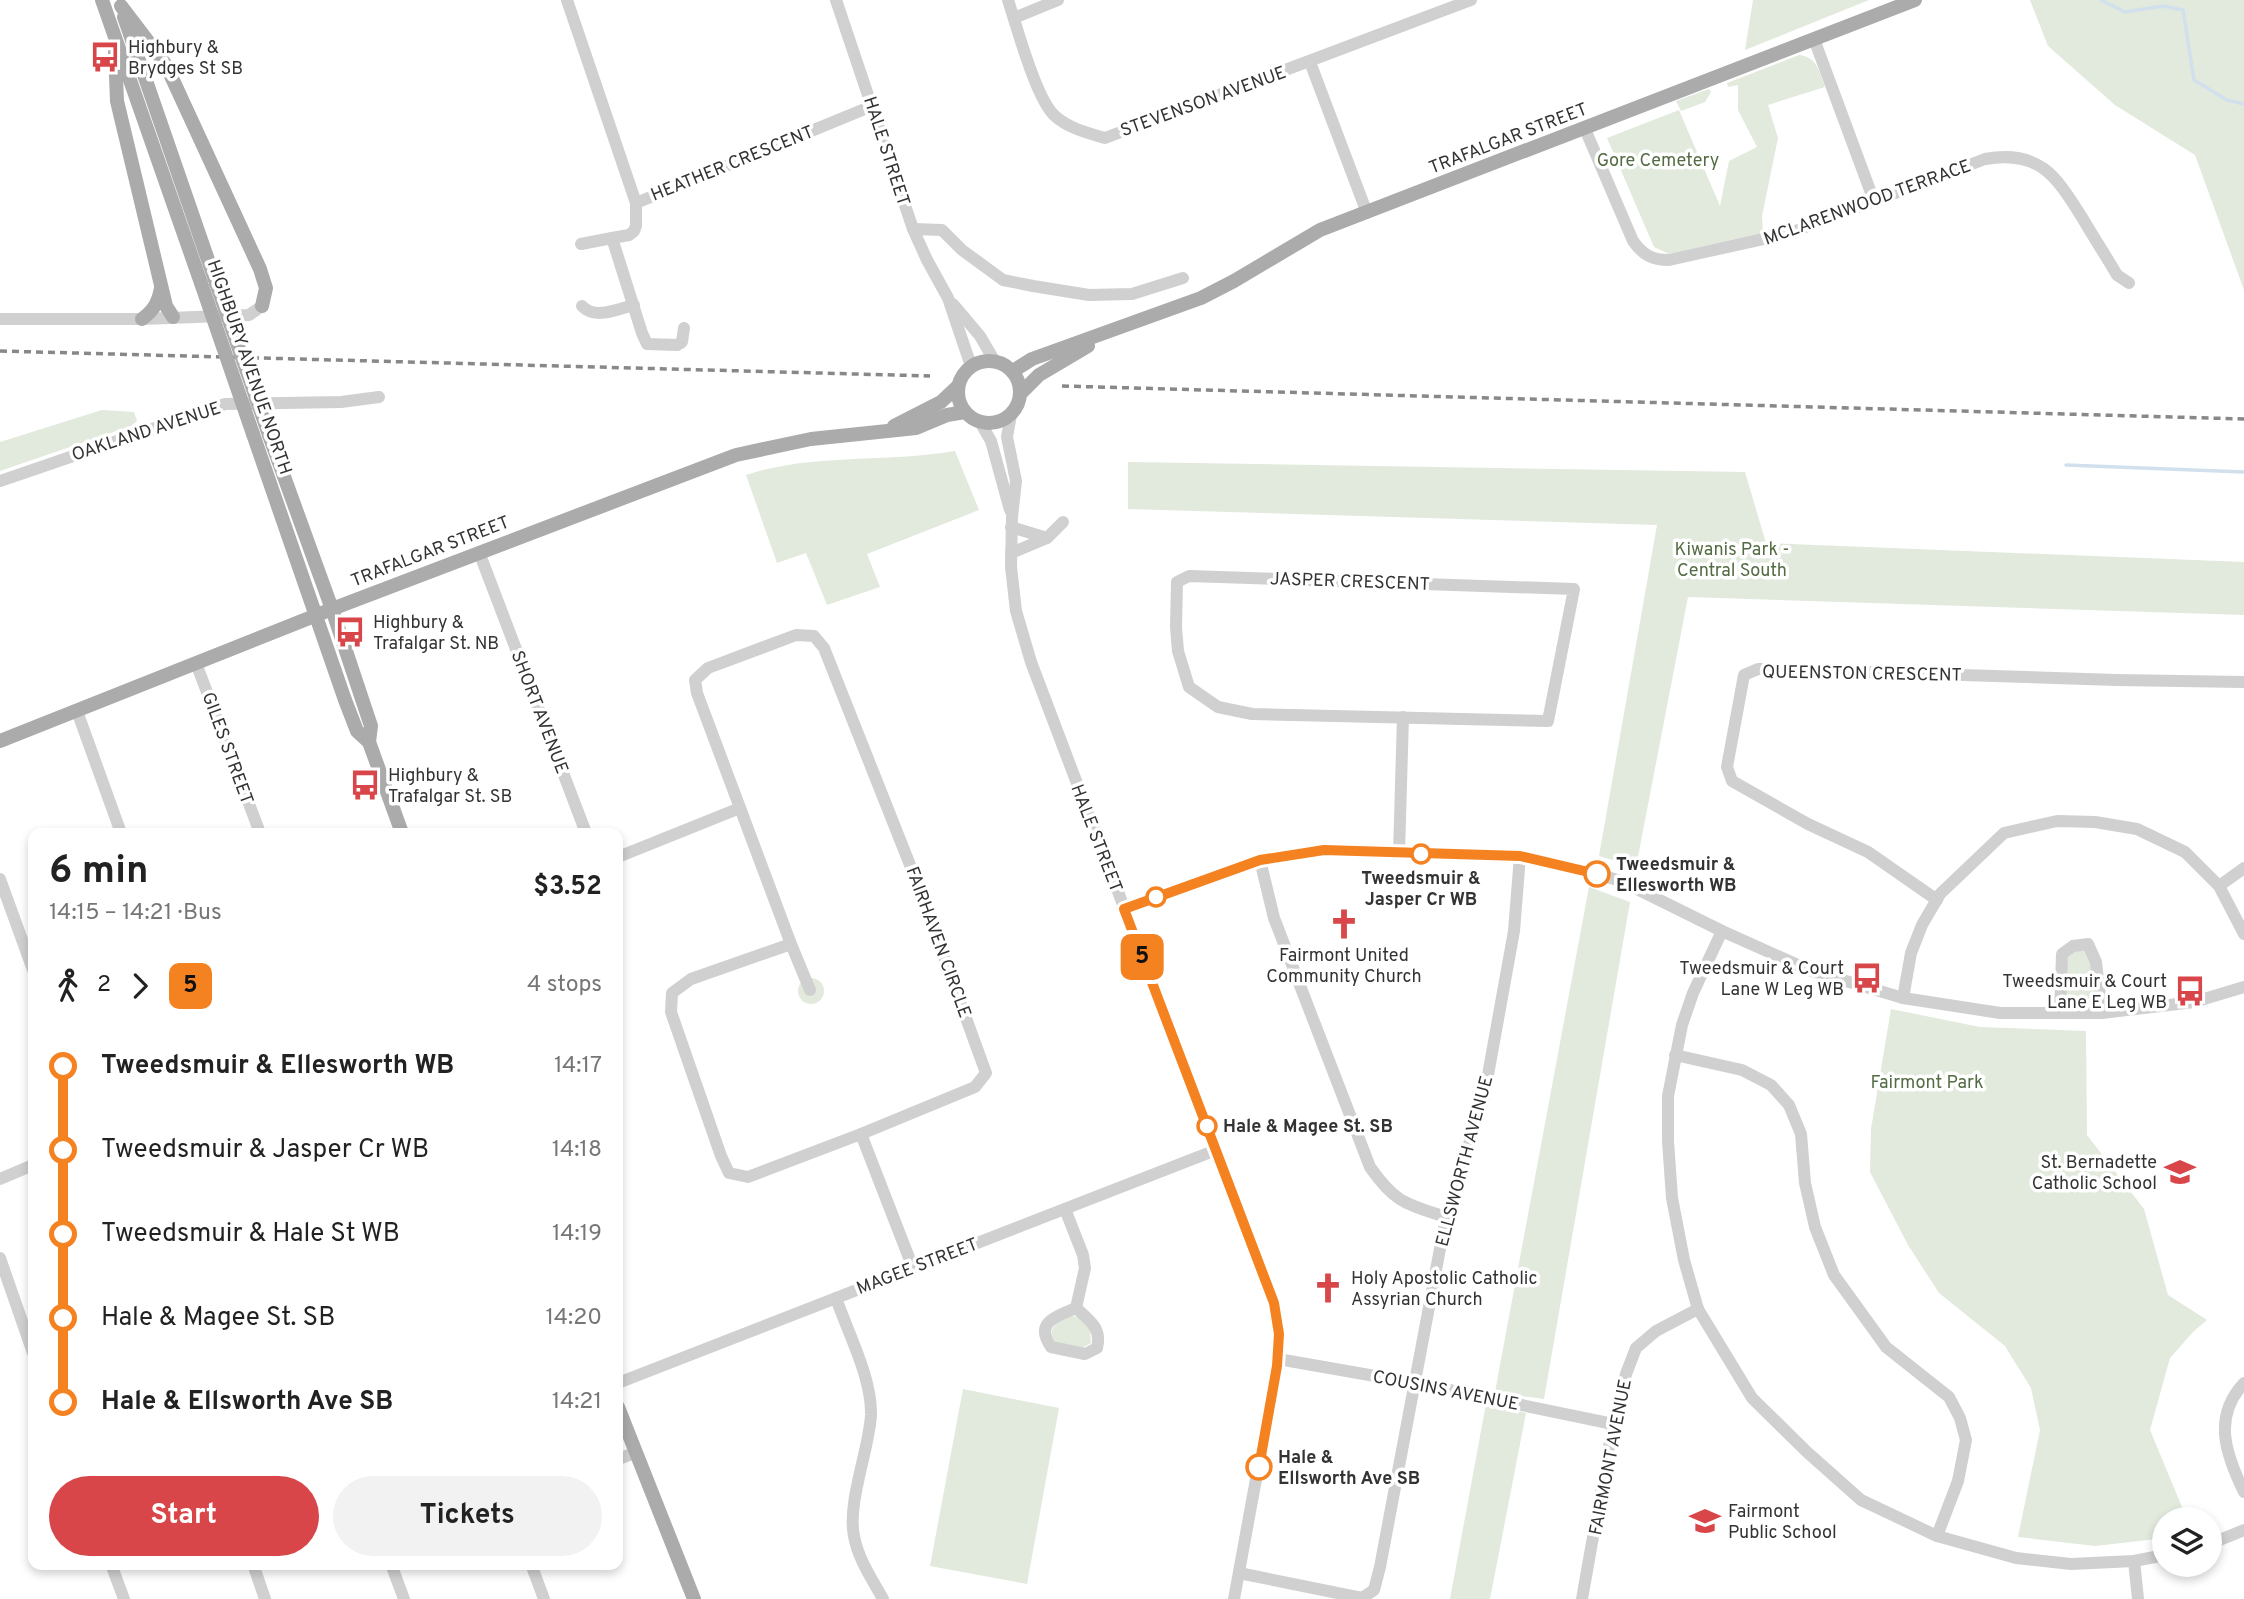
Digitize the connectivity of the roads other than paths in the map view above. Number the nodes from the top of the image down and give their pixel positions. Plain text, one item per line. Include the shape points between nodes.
1 (102, 0) edge
2 (567, 0) edge
3 (836, 0) edge
4 (1008, 0) edge
5 (1058, 0) edge
6 (1471, 0) edge
7 (1915, 0) edge
8 (120, 3) edge
9 (1014, 18) junction
10 (115, 37) junction
11 (1814, 40) junction
12 (1310, 62) junction
13 (872, 106) junction
14 (1585, 129) junction
15 (1874, 201) junction
16 (636, 203) junction
17 (1367, 213) junction
18 (913, 229) junction
19 (612, 238) junction
20 (581, 244) dead end
21 (1183, 278) dead end
22 (2129, 283) dead end
23 (162, 287) junction
24 (948, 298) junction
25 (634, 304) junction
26 (262, 306) joint
27 (582, 306) dead end
28 (173, 317) junction
29 (0, 319) edge
30 (142, 319) junction
31 (1121, 327) junction
32 (684, 328) dead end
33 (994, 360) junction
34 (971, 366) junction
35 (1013, 371) junction
36 (958, 386) junction
37 (1021, 393) junction
38 (379, 397) dead end
39 (964, 412) junction
40 (1011, 415) junction
41 (980, 422) junction
42 (883, 431) junction
43 (0, 481) edge
44 (1011, 522) junction
45 (1063, 522) dead end
46 (1047, 538) junction
47 (480, 552) junction
48 (1011, 553) junction
49 (332, 609) junction
50 (314, 616) junction
51 (197, 663) junction
52 (2244, 682) edge
53 (77, 711) junction
54 (1404, 717) junction
55 (1, 737) edge
56 (369, 742) junction
57 (740, 808) junction
58 (119, 828) edge
59 (258, 828) edge
60 (400, 828) edge
61 (584, 828) edge
62 (1399, 853) junction
63 (623, 855) edge
64 (1520, 856) junction
65 (1260, 860) junction
66 (2244, 868) edge
67 (0, 879) edge
68 (2219, 886) junction
69 (1937, 900) junction
70 (1124, 909) junction
71 (1722, 931) junction
72 (2244, 934) edge
73 (791, 944) junction
74 (28, 956) edge
75 (2244, 986) edge
76 (810, 990) dead end
77 (1903, 998) junction
78 (2060, 1013) junction
79 (2102, 1013) junction
80 (1675, 1055) junction
81 (861, 1134) junction
82 (1216, 1150) junction
83 (28, 1167) edge
84 (0, 1179) edge
85 (1065, 1209) junction
86 (1446, 1217) junction
87 (0, 1258) edge
88 (913, 1268) junction
89 (836, 1298) junction
90 (1076, 1308) junction
91 (1698, 1309) junction
92 (28, 1339) edge
93 (1278, 1359) junction
94 (623, 1381) edge
95 (1415, 1383) junction
96 (2244, 1383) edge
97 (623, 1421) edge
98 (1614, 1424) junction
99 (635, 1453) junction
100 (623, 1457) edge
101 (2244, 1492) edge
102 (2244, 1530) edge
103 (1937, 1536) junction
104 (2222, 1539) edge
105 (2152, 1558) edge
106 (2134, 1561) junction
107 (113, 1570) edge
108 (255, 1570) edge
109 (393, 1570) edge
110 (533, 1570) edge
111 (1239, 1573) junction
112 (124, 1599) edge
113 (265, 1599) edge
114 (404, 1599) edge
115 (544, 1599) edge
116 (694, 1599) edge
117 (883, 1599) edge
118 (1234, 1599) edge
119 (1362, 1599) edge
120 (1582, 1599) edge
121 (2138, 1599) edge

1 - 10 main road, HIGHBURY AVENUE NORTH
2 - 16 street, HEATHER CRESCENT
3 - 13 street, HALE STREET
4 - 9 street, STEVENSON AVENUE
5 - 9 street
6 - 12 street, STEVENSON AVENUE
7 - 11 main road, TRAFALGAR STREET
8 - 26 main road via 166,65 260,269 266,288
8 - 49 main road, HIGHBURY AVENUE NORTH, bridge
9 - 12 street, STEVENSON AVENUE via 1041,97 1055,116 1105,138
10 - 23 main road via 117,101
10 - 50 main road, HIGHBURY AVENUE NORTH, bridge
11 - 14 main road, TRAFALGAR STREET
11 - 15 street
12 - 17 street
13 - 16 street, HEATHER CRESCENT
13 - 18 street, HALE STREET
14 - 15 street, MCLARENWOOD TERRACE via 1633,241 1657,260 1790,233
14 - 17 main road, TRAFALGAR STREET
15 - 22 street, MCLARENWOOD TERRACE via 1985,159 2028,161 2059,181 2117,275
16 - 19 street via 634,232
17 - 31 main road, TRAFALGAR STREET via 1320,230 1201,298
18 - 21 street via 942,230 1003,280 1033,286 1089,295 1132,294
18 - 24 street, HALE STREET
19 - 20 street
19 - 25 street
23 - 28 main road
23 - 30 main road via 158,304
24 - 33 street, HALE STREET
24 - 34 street, HALE STREET
25 - 27 street via 596,314
25 - 32 street via 647,344 677,345
26 - 28 street via 249,315
28 - 30 street
29 - 30 street
31 - 35 main road, TRAFALGAR STREET via 1032,359
31 - 37 main road, TRAFALGAR STREET via 1039,375
33 - 34 main road
33 - 35 main road
34 - 36 main road
35 - 37 main road
36 - 39 main road
36 - 42 main road, TRAFALGAR STREET via 941,402
37 - 40 main road
38 - 43 street, OAKLAND AVENUE via 225,404
39 - 41 main road
39 - 42 main road, TRAFALGAR STREET via 916,428
40 - 41 main road via 997,423
40 - 44 street, HALE STREET via 1007,437 1016,481
41 - 44 street, HALE STREET via 991,441
42 - 47 main road, TRAFALGAR STREET via 811,439 736,455
44 - 46 street
44 - 48 street, HALE STREET
45 - 46 street
46 - 48 street
47 - 49 main road, TRAFALGAR STREET
47 - 61 street, SHORT AVENUE
48 - 70 street, HALE STREET via 1016,611 1031,662
49 - 50 main road, TRAFALGAR STREET
49 - 56 main road, HIGHBURY AVENUE NORTH via 371,726
50 - 51 main road, TRAFALGAR STREET
50 - 56 main road, HIGHBURY AVENUE NORTH via 357,731
51 - 53 main road, TRAFALGAR STREET
51 - 59 street, GILES STREET
52 - 69 street, QUEENSTON CRESCENT via 1773,669 1744,675 1727,768 1731,781 1868,852
53 - 55 main road, TRAFALGAR STREET
53 - 58 street
54 - 54 street, JASPER CRESCENT via 1252,714 1218,707 1189,687 1178,652 1177,582 1189,576 1574,589 1548,720
54 - 62 street
56 - 60 main road, HIGHBURY AVENUE NORTH
57 - 63 street
57 - 73 street, FAIRHAVEN CIRCLE
57 - 81 street, FAIRHAVEN CIRCLE via 695,680 708,668 796,635 814,636 824,648 914,875 986,1073 975,1087
62 - 64 street
62 - 65 street via 1324,850
64 - 71 street via 1621,881
64 - 86 street, ELLSWORTH AVENUE via 1514,931 1484,1097
65 - 70 street
65 - 86 street via 1275,918 1370,1167 1385,1188 1404,1203
66 - 68 street
67 - 74 street
68 - 69 street via 2185,852 2137,829 2057,821 2004,833
68 - 72 street
69 - 77 street via 1911,953
70 - 82 street, HALE STREET
71 - 77 street via 1809,970
71 - 80 street via 1693,993
73 - 76 street
73 - 81 street, FAIRHAVEN CIRCLE via 691,979 672,993 671,1012 721,1156 729,1173 748,1177
75 - 79 street via 2194,1003
77 - 78 street via 2000,1013
78 - 79 street
78 - 79 street via 2062,954 2073,946 2088,944 2096,962
80 - 91 street via 1668,1096 1672,1198
80 - 103 street via 1742,1070 1771,1085 1789,1105 1801,1134 1815,1227 1834,1275 1886,1347 1949,1397 1955,1408 1966,1440 1958,1481
81 - 88 street
82 - 85 street, MAGEE STREET
82 - 93 street, HALE STREET via 1274,1303
83 - 84 street
85 - 88 street, MAGEE STREET
85 - 90 street via 1085,1268
86 - 95 street, ELLSWORTH AVENUE
87 - 92 street
88 - 89 street, MAGEE STREET
89 - 94 street, MAGEE STREET
89 - 117 street via 868,1386 871,1415 853,1534
90 - 90 street via 1100,1337 1097,1348 1086,1354 1051,1347 1045,1338 1051,1320
91 - 98 street, FAIRMONT AVENUE via 1636,1348
91 - 103 street via 1752,1398 1807,1452 1861,1500
93 - 95 street, COUSINS AVENUE
93 - 111 street, HALE STREET
95 - 98 street, COUSINS AVENUE
95 - 119 street, ELLSWORTH AVENUE via 1380,1567 1374,1590
96 - 101 street via 2224,1417 2226,1448
97 - 99 main road
98 - 120 street, FAIRMONT AVENUE
99 - 100 street
99 - 116 main road
102 - 104 street
103 - 106 street via 2016,1558 2071,1563
105 - 106 street
106 - 121 street
107 - 112 street
108 - 113 street
109 - 114 street
110 - 115 street
111 - 118 street, HALE STREET
111 - 119 street

